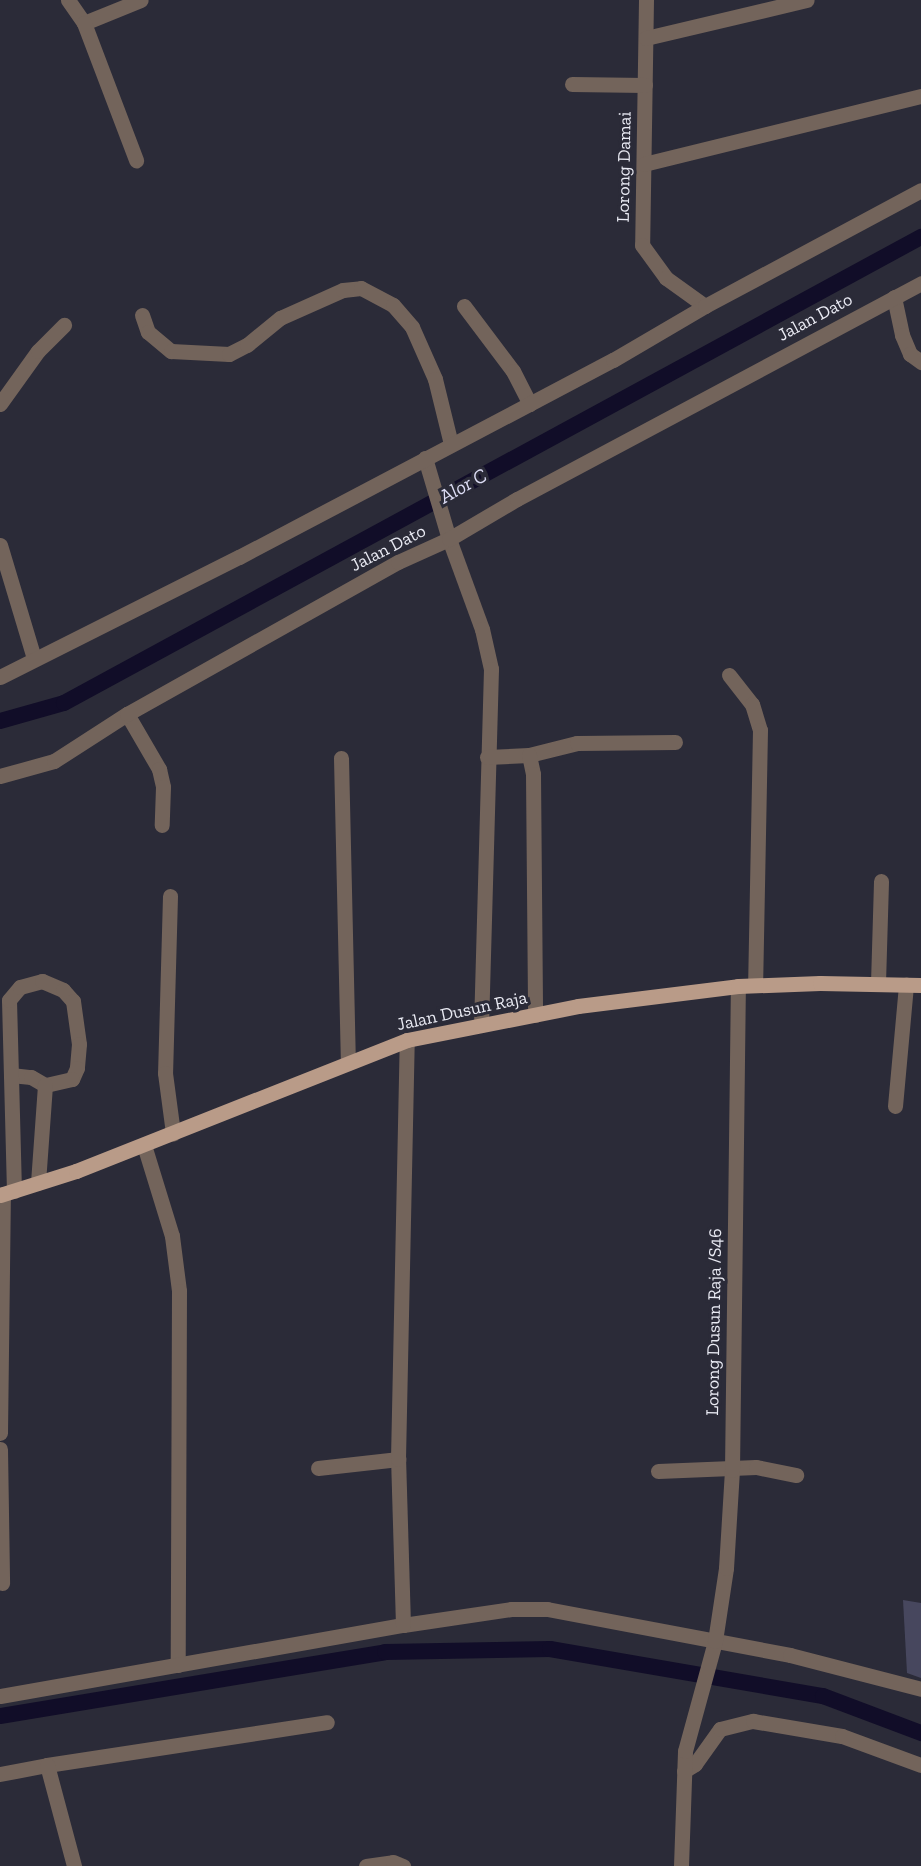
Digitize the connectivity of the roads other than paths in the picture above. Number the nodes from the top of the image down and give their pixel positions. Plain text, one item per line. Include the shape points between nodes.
1 (68, 0) edge
2 (141, 0) edge
3 (646, 0) edge
4 (807, 0) edge
5 (84, 23) junction
6 (646, 38) junction
7 (572, 84) dead end
8 (645, 84) junction
9 (921, 96) edge
10 (136, 160) dead end
11 (644, 164) junction
12 (921, 190) edge
13 (921, 283) edge
14 (894, 297) junction
15 (464, 306) dead end
16 (705, 306) junction
17 (142, 315) dead end
18 (64, 325) dead end
19 (921, 362) edge
20 (0, 404) edge
21 (530, 404) junction
22 (451, 444) junction
23 (426, 462) junction
24 (448, 537) junction
25 (0, 545) edge
26 (34, 658) junction
27 (729, 675) dead end
28 (0, 677) edge
29 (128, 714) junction
30 (675, 742) dead end
31 (529, 755) junction
32 (488, 757) junction
33 (341, 758) dead end
34 (0, 776) edge
35 (162, 825) dead end
36 (881, 881) dead end
37 (170, 896) dead end
38 (878, 983) junction
39 (755, 985) junction
40 (913, 985) edge
41 (738, 986) junction
42 (4, 999) edge
43 (535, 1015) junction
44 (481, 1025) junction
45 (407, 1040) junction
46 (348, 1063) junction
47 (11, 1075) junction
48 (45, 1085) junction
49 (896, 1106) dead end
50 (173, 1133) junction
51 (144, 1145) junction
52 (38, 1183) junction
53 (6, 1193) edge
54 (0, 1433) edge
55 (0, 1449) edge
56 (398, 1459) junction
57 (318, 1468) dead end
58 (658, 1470) dead end
59 (732, 1470) junction
60 (796, 1475) dead end
61 (2, 1583) dead end
62 (403, 1625) junction
63 (713, 1648) junction
64 (178, 1665) junction
65 (921, 1689) edge
66 (0, 1696) edge
67 (327, 1722) dead end
68 (47, 1765) junction
69 (921, 1765) edge
70 (684, 1771) junction
71 (0, 1774) edge
72 (75, 1866) edge
73 (366, 1866) edge
74 (403, 1866) edge
75 (681, 1866) edge

1 - 5 street
2 - 5 street
3 - 6 street, Lorong Damai
4 - 6 street
5 - 10 street
6 - 8 street, Lorong Damai
7 - 8 street
8 - 11 street, Lorong Damai
9 - 11 street
11 - 16 street, Lorong Damai via 642,245 666,278
12 - 16 street
13 - 14 street, Jalan Dato
14 - 19 street via 902,335 910,354
14 - 24 street, Jalan Dato
15 - 21 street via 513,371
16 - 21 street
17 - 22 street via 148,332 171,351 229,354 247,345 280,318 344,290 362,288 393,305 412,327 435,379
18 - 20 street via 38,351
21 - 22 street
22 - 23 street
23 - 24 street
23 - 26 street
24 - 29 street, Jalan Dato
24 - 32 street via 482,629 491,669
25 - 26 street
26 - 28 street
27 - 39 street via 752,704 760,730
29 - 34 street, Jalan Dato via 54,760
29 - 35 street via 159,769 163,787
30 - 31 street via 577,742
31 - 32 street
31 - 43 street via 533,774
32 - 44 street
33 - 46 street
36 - 38 street
37 - 50 street via 165,1073
38 - 39 main road, Jalan Dusun Raja
38 - 40 main road, Jalan Dusun Raja
39 - 41 main road, Jalan Dusun Raja
40 - 49 street
41 - 43 main road, Jalan Dusun Raja
41 - 59 street, Lorong Dusun Raja /S46
42 - 47 street
42 - 48 street via 20,987 42,981 63,990 73,1001 79,1044 76,1074 67,1082
43 - 44 main road, Jalan Dusun Raja
44 - 45 main road, Jalan Dusun Raja
45 - 46 main road, Jalan Dusun Raja
45 - 56 street
46 - 50 main road, Jalan Dusun Raja
47 - 48 street via 31,1077
47 - 53 street
48 - 52 street
50 - 51 main road, Jalan Dusun Raja
51 - 52 main road, Jalan Dusun Raja
51 - 64 street via 172,1236 179,1291
52 - 53 main road, Jalan Dusun Raja
53 - 54 street
55 - 61 street
56 - 57 street
56 - 62 street
58 - 59 street
59 - 60 street via 769,1468
59 - 63 street, Lorong Dusun Raja /S46 via 724,1596
62 - 63 street via 511,1609 547,1609
62 - 64 street
63 - 65 street via 790,1655
63 - 70 street, Lorong Dusun Raja /S46 via 695,1710
64 - 66 street
67 - 68 street
68 - 71 street
68 - 72 street
69 - 70 street via 842,1736 753,1721 720,1729 695,1764
70 - 75 street, Lorong Dusun Raja /S46
73 - 74 street via 393,1862

